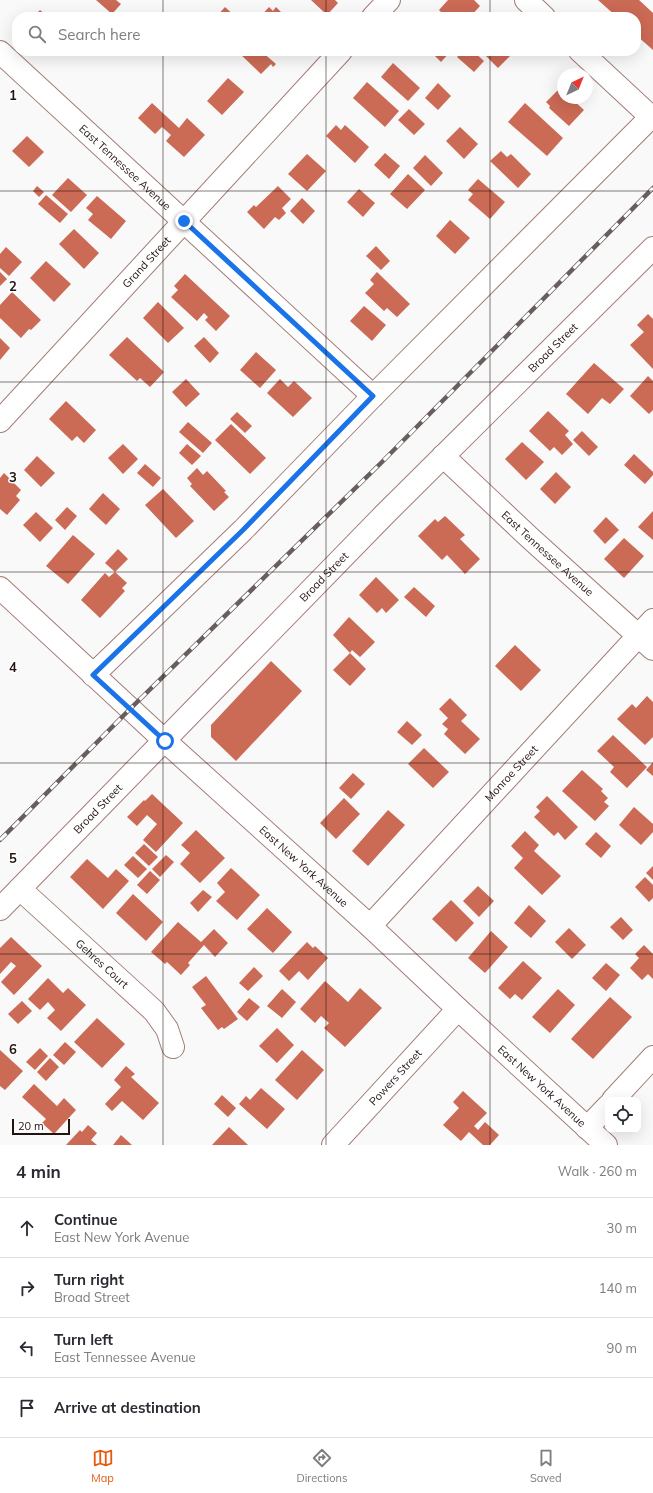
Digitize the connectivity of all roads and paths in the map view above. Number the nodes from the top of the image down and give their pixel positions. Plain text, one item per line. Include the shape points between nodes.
1 (389, 0) edge
2 (526, 0) edge
3 (378, 12) edge
4 (539, 12) edge
5 (0, 52) edge
6 (337, 56) edge
7 (586, 56) edge
8 (652, 116) edge
9 (184, 221) junction
10 (653, 248) edge
11 (373, 396) junction
12 (0, 421) edge
13 (443, 456) junction
14 (0, 588) edge
15 (648, 635) edge
16 (93, 675) junction
17 (165, 741) junction
18 (20, 889) junction
19 (0, 909) edge
20 (370, 926) junction
21 (458, 1009) junction
22 (173, 1047) dead end
23 (653, 1057) edge
24 (616, 1097) edge
25 (605, 1109) edge
26 (587, 1128) junction
27 (333, 1145) edge
28 (606, 1145) edge

1 - 3 street
2 - 4 street
5 - 9 street, East Tennessee Avenue
6 - 9 street, Grand Street
7 - 8 street
8 - 11 street
9 - 11 street, East Tennessee Avenue
9 - 12 street, Grand Street
10 - 13 street, Broad Street
11 - 16 street via 243,530
13 - 15 street, East Tennessee Avenue via 530,538
13 - 17 street, Broad Street
14 - 16 street, East New York Avenue
15 - 20 street, Monroe Street
16 - 17 street, East New York Avenue
17 - 18 street, Broad Street
17 - 20 street, East New York Avenue
18 - 19 street, Broad Street
18 - 22 street, Gehres Court via 154,1011 167,1029
20 - 21 street, East New York Avenue
21 - 26 street, East New York Avenue
21 - 27 street, Powers Street
23 - 24 street
25 - 26 street
26 - 28 street, East New York Avenue

